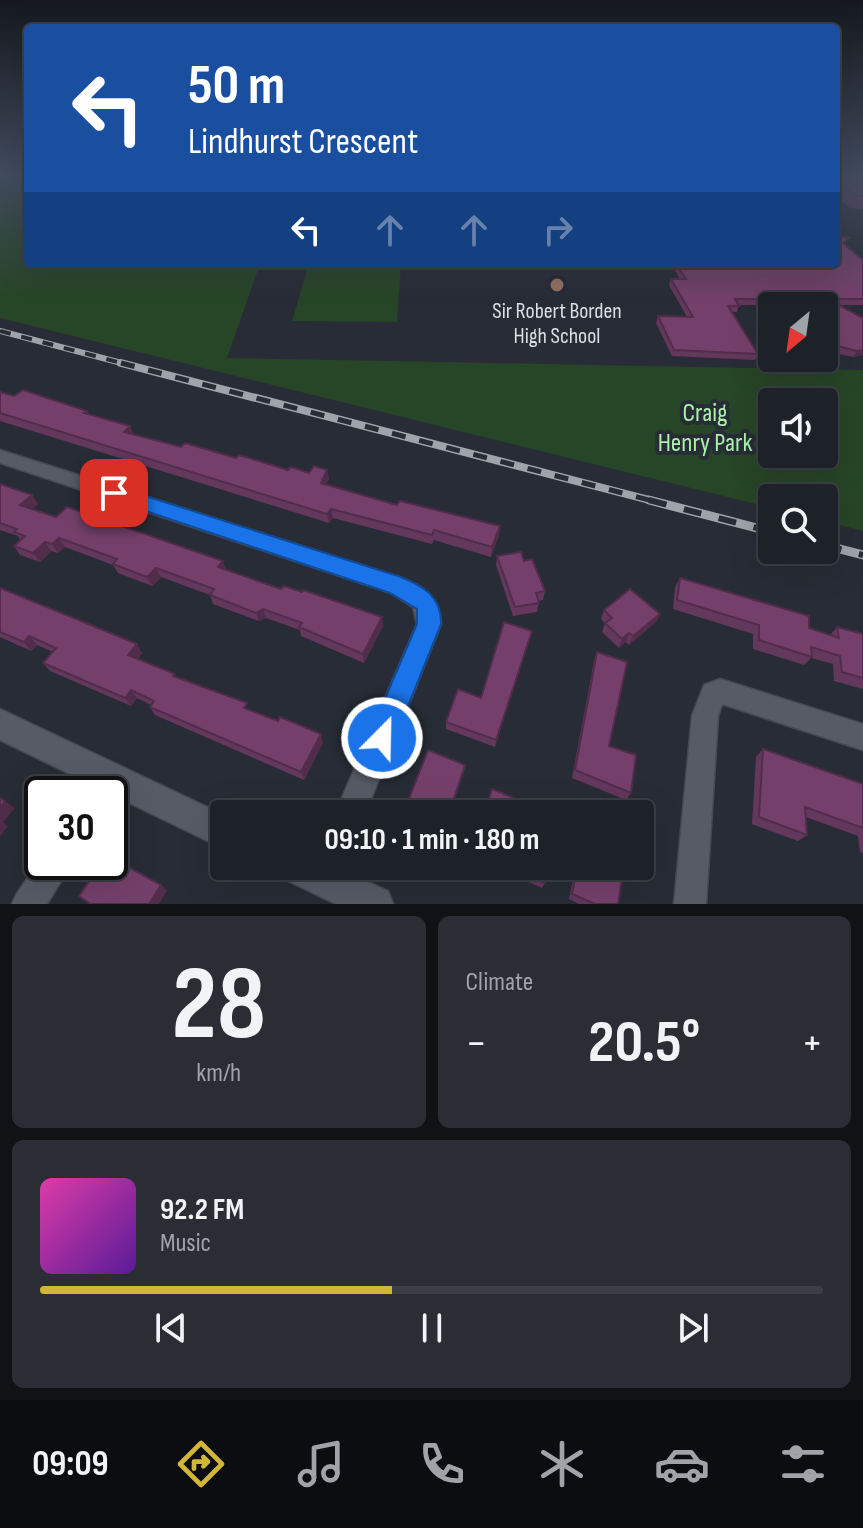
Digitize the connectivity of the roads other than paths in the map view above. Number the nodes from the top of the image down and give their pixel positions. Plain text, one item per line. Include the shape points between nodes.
1 (0, 456) edge
2 (0, 724) edge
3 (863, 737) edge
4 (91, 776) edge
5 (128, 794) edge
6 (356, 800) edge
7 (210, 826) edge
8 (45, 880) edge
9 (331, 880) edge
10 (28, 904) edge
11 (375, 904) edge
12 (690, 904) edge

1 - 6 street via 398,586 426,602 429,624
2 - 4 street
3 - 12 street via 732,694 713,694 705,716
5 - 7 street
8 - 10 street
9 - 11 street

